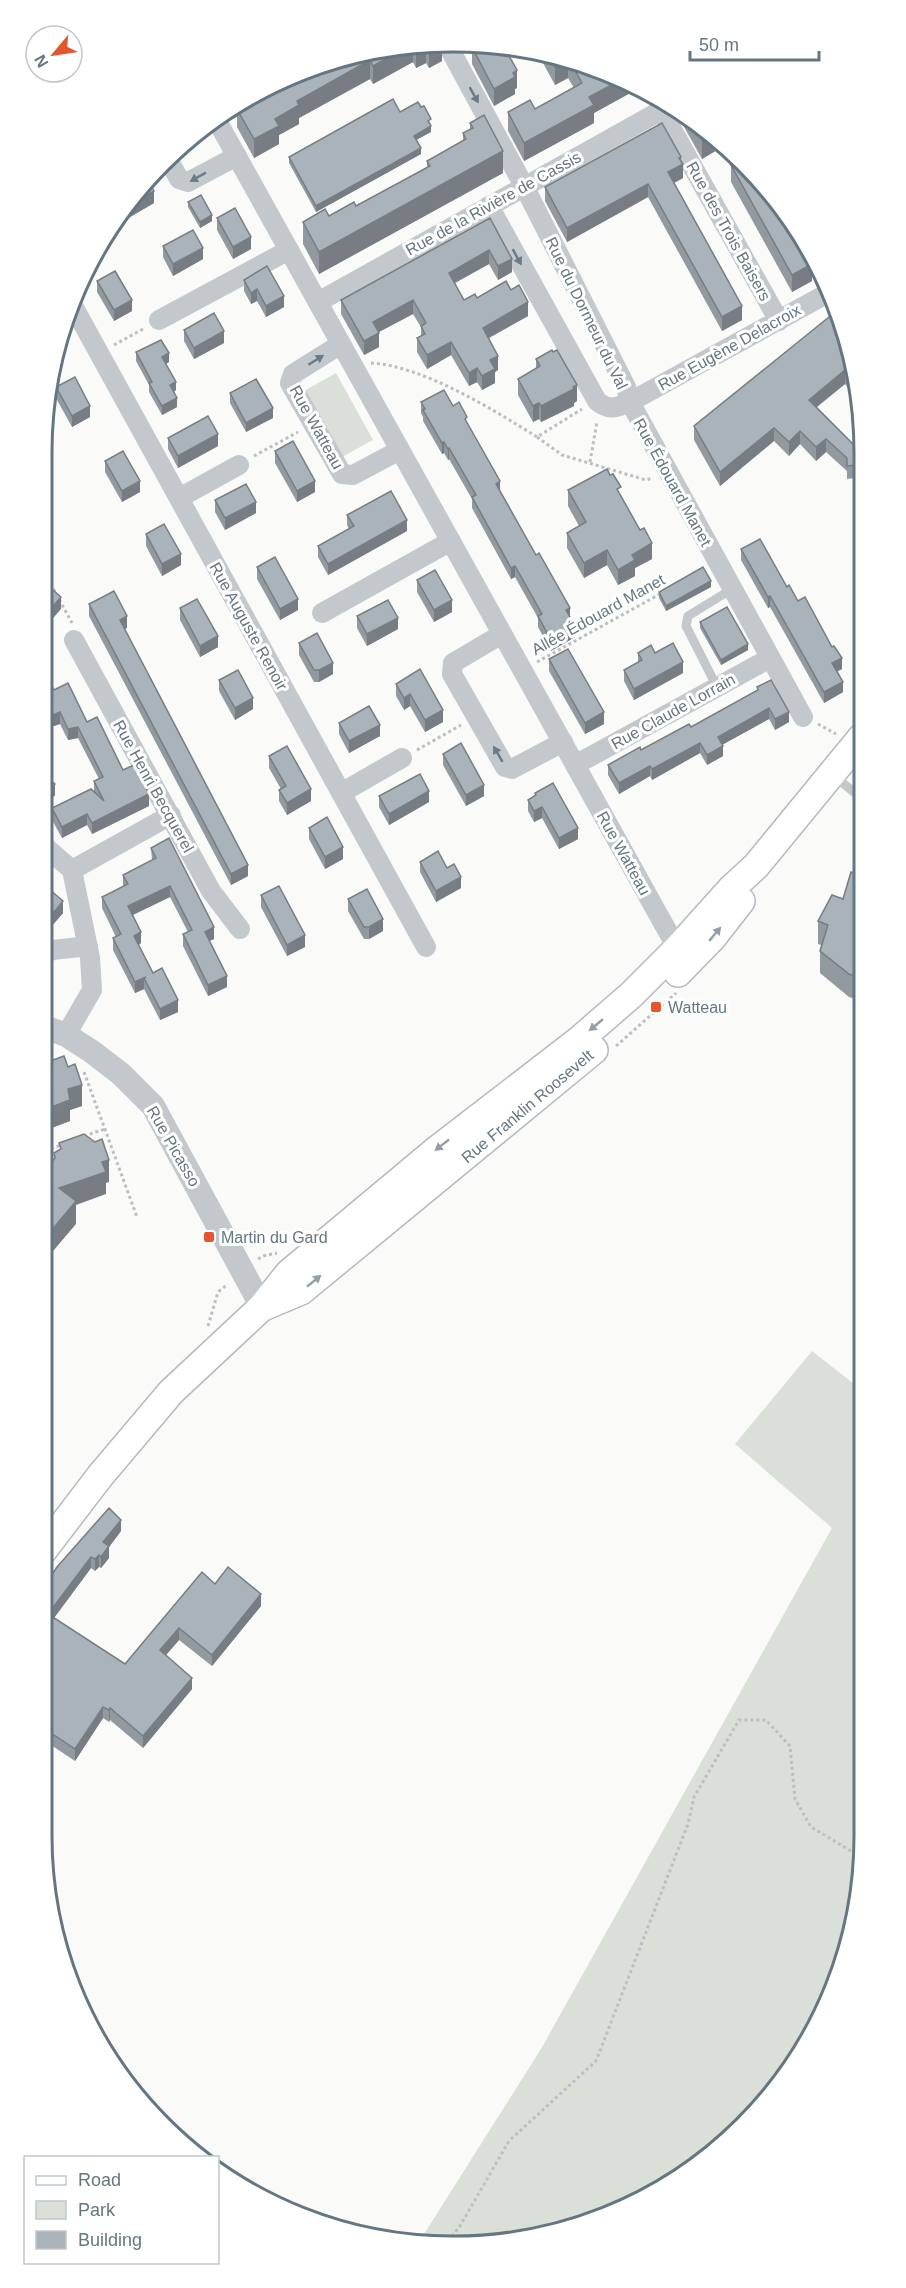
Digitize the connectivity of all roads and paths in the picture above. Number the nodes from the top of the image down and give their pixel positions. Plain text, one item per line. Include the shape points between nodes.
1 (451, 52) edge
2 (660, 111) edge
3 (669, 116) edge
4 (220, 127) edge
5 (237, 156) junction
6 (173, 167) edge
7 (524, 186) junction
8 (489, 206) junction
9 (289, 250) junction
10 (821, 297) edge
11 (318, 302) junction
12 (78, 314) edge
13 (159, 320) joint
14 (779, 321) junction
15 (341, 344) junction
16 (99, 353) junction
17 (356, 369) junction
18 (594, 402) junction
19 (630, 402) junction
20 (313, 423) junction
21 (537, 437) junction
22 (400, 450) junction
23 (590, 462) junction
24 (239, 465) joint
25 (668, 473) junction
26 (179, 498) junction
27 (451, 542) junction
28 (52, 585) edge
29 (732, 589) junction
30 (666, 591) edge
31 (322, 613) dead end
32 (502, 634) junction
33 (75, 640) joint
34 (770, 658) junction
35 (523, 670) junction
36 (717, 687) junction
37 (477, 717) junction
38 (803, 717) joint
39 (852, 737) edge
40 (563, 742) junction
41 (402, 758) joint
42 (575, 765) junction
43 (832, 774) junction
44 (854, 792) edge
45 (341, 793) junction
46 (171, 815) junction
47 (52, 853) edge
48 (72, 870) junction
49 (240, 929) dead end
50 (88, 946) junction
51 (426, 947) dead end
52 (52, 951) edge
53 (684, 955) junction
54 (52, 1030) edge
55 (66, 1035) junction
56 (83, 1069) dead end
57 (105, 1129) junction
58 (74, 1140) edge
59 (64, 1144) edge
60 (52, 1149) edge
61 (137, 1217) dead end
62 (262, 1307) junction
63 (52, 1539) edge
64 (853, 1852) edge
65 (452, 2236) edge

1 -> 7 street, Rue du Dormeur du Val
2 - 7 street, Rue de la Rivière de Cassis
3 - 14 street, Rue des Trois Baisers
4 - 5 street, Rue Watteau
5 -> 6 street via 188,182 179,179
5 - 9 street, Rue Watteau
7 - 8 street, Rue de la Rivière de Cassis
7 - 19 street, Rue du Dormeur du Val via 626,387
8 - 11 street, Rue de la Rivière de Cassis
8 -> 18 street, Rue du Dormeur du Val
9 - 11 street, Rue Watteau
9 - 13 street
10 - 14 street, Rue Eugène Delacroix
11 - 15 street, Rue Watteau
12 - 16 street, Rue Auguste Renoir
13 - 16 path
14 - 19 street, Rue Eugène Delacroix
15 - 17 street, Rue Watteau
20 -> 15 street, Rue Watteau via 290,382 293,374
16 - 26 street, Rue Auguste Renoir
17 - 21 path via 373,363 442,384
17 - 22 street, Rue Watteau
18 - 19 street, Rue du Dormeur du Val via 614,409
18 - 21 path
18 - 23 path via 599,415
19 - 25 street, Rue Édouard Manet
20 - 22 street, Rue Watteau via 342,474 353,476
20 - 24 path
21 - 23 path via 562,455
22 - 27 street, Rue Watteau
23 - 25 path via 646,480
24 - 26 street
25 - 29 street, Rue Édouard Manet
26 - 45 street, Rue Auguste Renoir
27 - 31 street
27 - 32 street, Rue Watteau
28 - 33 path via 72,620
29 - 34 street
29 - 36 lane via 688,616 686,626
30 - 35 path, Allée Édouard Manet
32 - 35 street, Rue Watteau
32 - 37 street via 453,663 452,674
33 - 46 street, Rue Henri Becquerel
34 - 36 street, Rue Claude Lorrain
34 - 38 street
35 - 40 street, Rue Watteau
36 - 42 street, Rue Claude Lorrain
40 -> 37 street via 512,769 506,767
37 - 41 path
38 - 39 path
39 - 43 main road, Rue Franklin Roosevelt
40 - 42 street, Rue Watteau
41 - 45 street
42 - 53 street, Rue Watteau
43 - 44 lane
43 - 53 main road, Rue Franklin Roosevelt via 756,866 740,902 713,937
45 - 51 street, Rue Auguste Renoir
46 - 48 street
46 - 49 street, Rue Henri Becquerel via 211,891
47 - 48 street
48 - 50 street
50 - 52 street
50 - 55 street via 92,990
53 - 62 main road, Rue Franklin Roosevelt via 620,1030 301,1291
54 - 55 street, Rue Picasso
55 - 62 street, Rue Picasso via 121,1074 153,1106
56 - 57 path
57 - 58 path
57 - 61 path
59 - 60 path
62 - 63 main road, Rue Franklin Roosevelt via 171,1392
64 - 65 path via 811,1827 795,1799 790,1746 766,1720 739,1720 694,1797 688,1824 596,2061 509,2141

